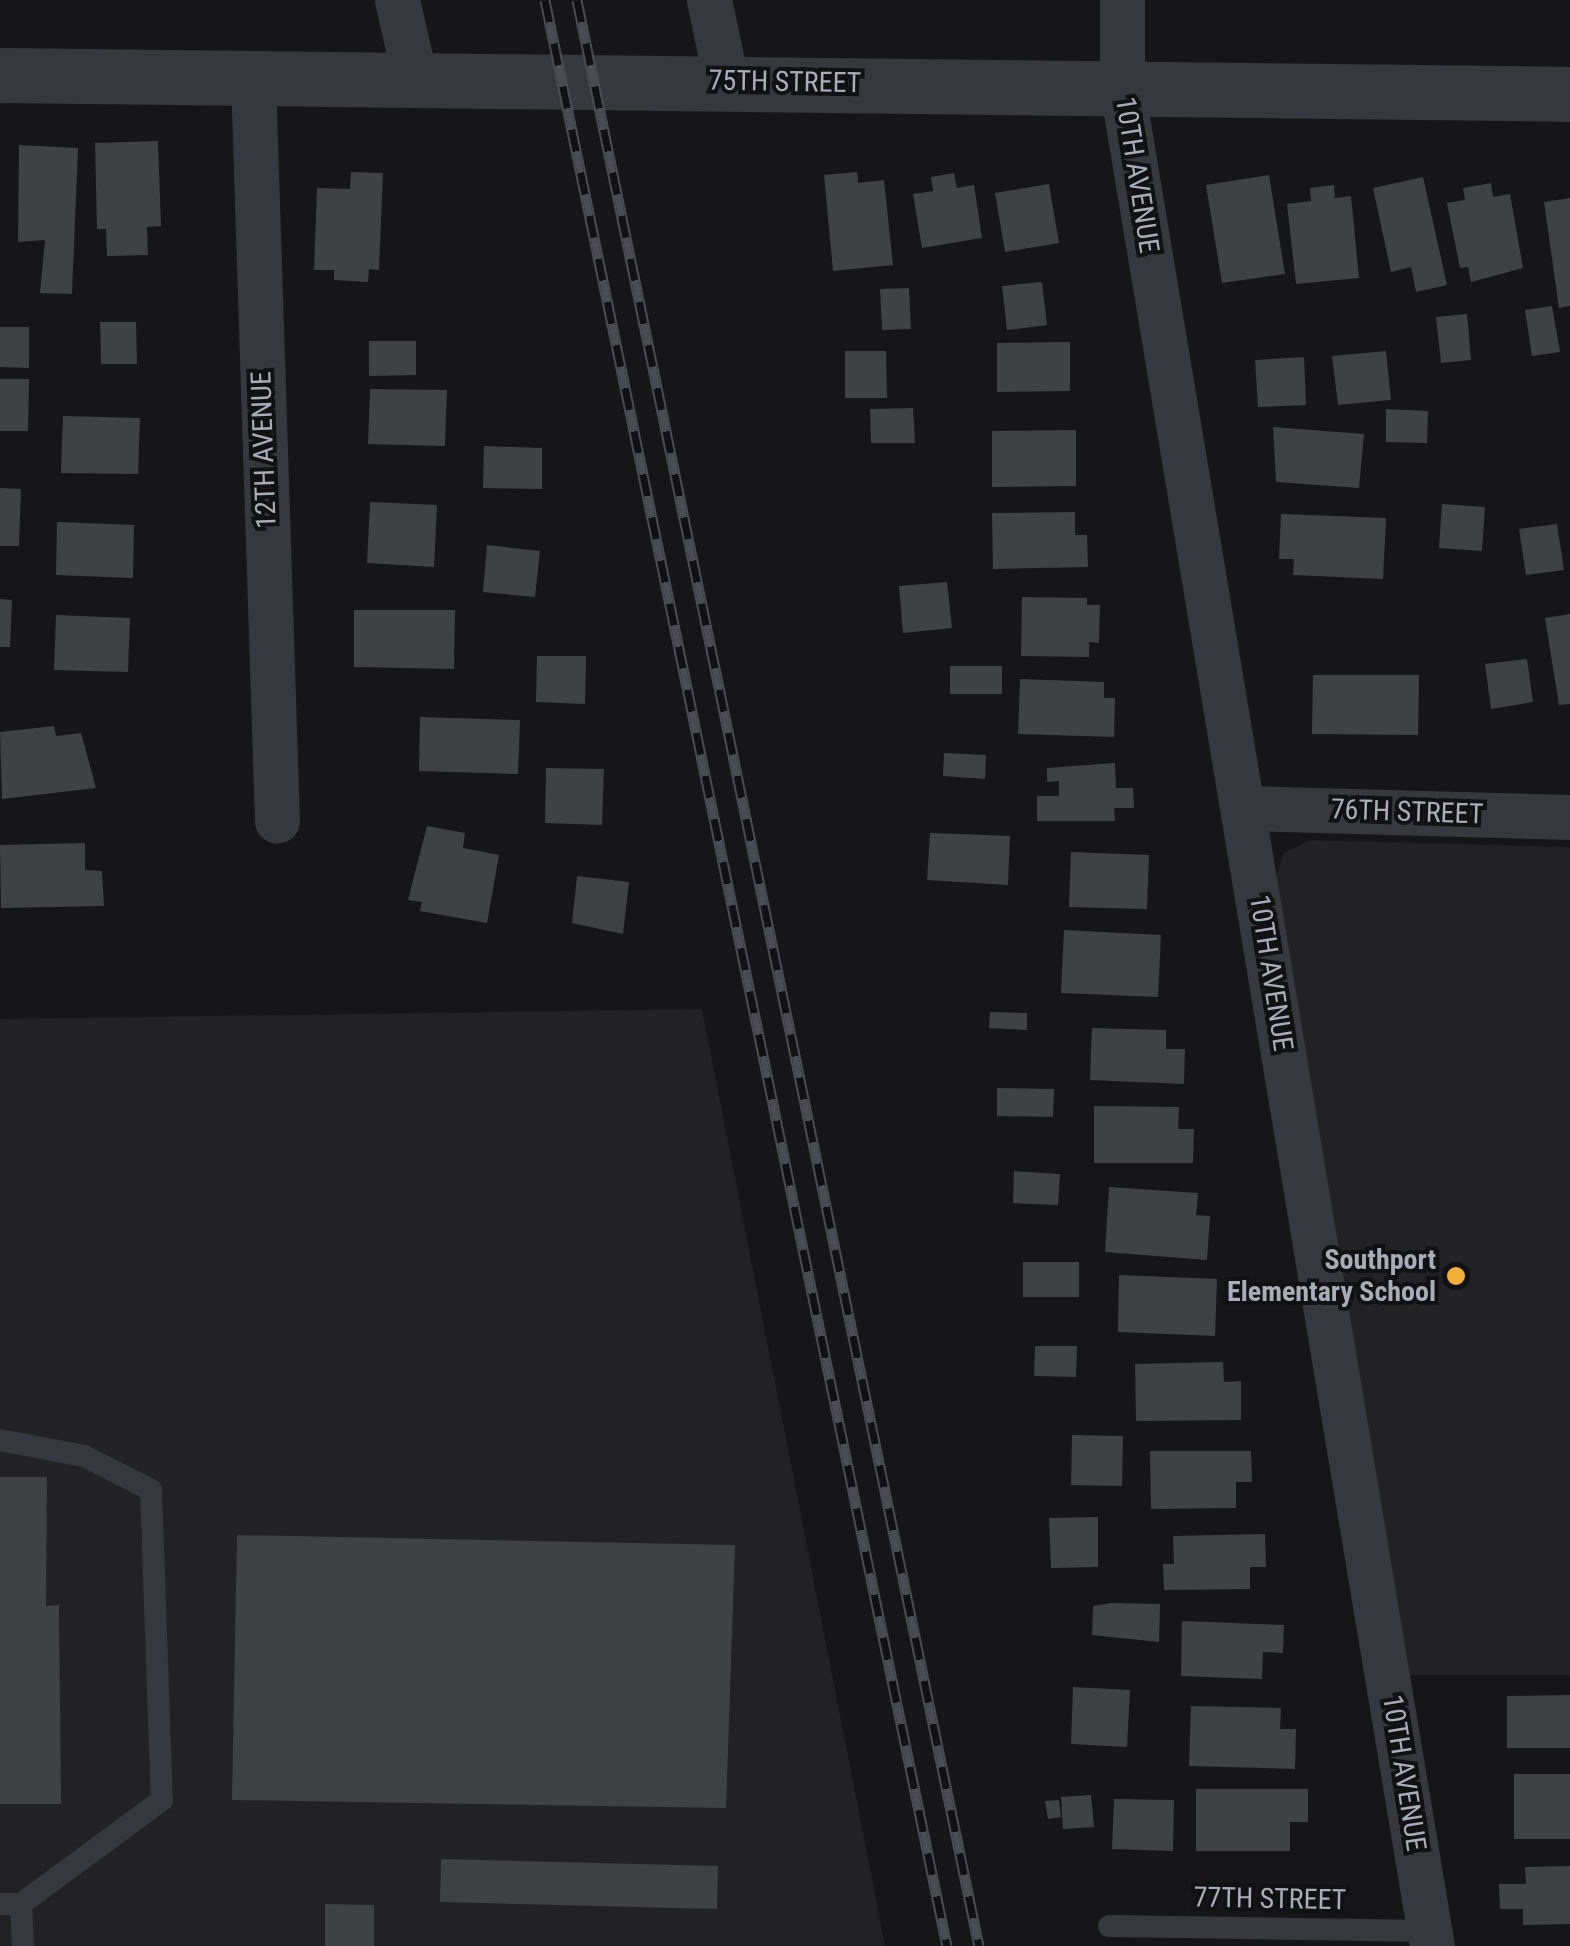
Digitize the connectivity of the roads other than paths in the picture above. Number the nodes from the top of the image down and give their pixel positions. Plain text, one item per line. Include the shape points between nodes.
1 (397, 0) edge
2 (709, 0) edge
3 (1122, 0) edge
4 (0, 74) edge
5 (253, 80) junction
6 (726, 80) junction
7 (416, 83) junction
8 (1122, 88) junction
9 (1570, 94) edge
10 (1244, 808) junction
11 (1570, 817) edge
12 (277, 821) dead end
13 (0, 1440) edge
14 (11, 1904) edge
15 (1109, 1926) dead end
16 (1431, 1939) edge
17 (23, 1946) edge

1 - 7 street
2 - 6 street
3 - 8 street, 10TH AVENUE
4 - 5 street, 75TH STREET
5 - 7 street, 75TH STREET
5 - 12 street, 12TH AVENUE
6 - 7 street, 75TH STREET
6 - 8 street, 75TH STREET
8 - 9 street, 75TH STREET
8 - 10 street, 10TH AVENUE
10 - 11 street, 76TH STREET
10 - 16 street, 10TH AVENUE
13 - 14 lane via 84,1456 151,1490 162,1800
14 - 17 lane
15 - 16 lane, 77TH STREET

